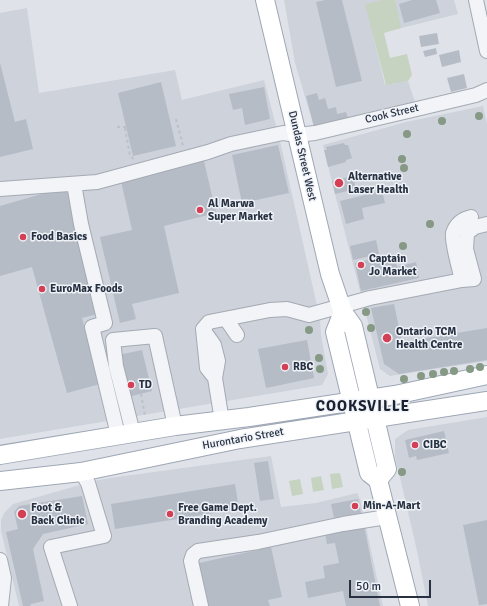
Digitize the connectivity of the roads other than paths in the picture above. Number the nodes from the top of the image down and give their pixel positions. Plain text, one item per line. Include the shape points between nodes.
1 (265, 0) edge
2 (476, 0) edge
3 (487, 51) edge
4 (487, 90) edge
5 (297, 135) junction
6 (74, 184) junction
7 (0, 189) edge
8 (471, 217) dead end
9 (487, 224) edge
10 (462, 280) junction
11 (342, 309) junction
12 (226, 319) junction
13 (237, 335) dead end
14 (487, 375) edge
15 (371, 398) junction
16 (352, 401) junction
17 (487, 401) edge
18 (375, 417) junction
19 (356, 420) junction
20 (222, 421) junction
21 (175, 426) junction
22 (126, 434) junction
23 (0, 455) edge
24 (81, 472) junction
25 (378, 480) junction
26 (0, 482) edge
27 (387, 517) junction
28 (0, 560) edge
29 (1, 603) edge
30 (70, 606) edge
31 (200, 606) edge
32 (410, 606) edge

1 - 5 main road, Dundas Street West
2 - 3 street
4 - 5 street, Cook Street via 476,95
5 - 6 street, Cook Street via 283,133 230,144 208,152 194,150 97,182
5 - 11 main road, Dundas Street West via 330,274
6 - 7 street, Cook Street
6 - 22 street via 105,323 92,326
8 - 10 street via 462,219 453,234
9 - 10 street via 467,233 466,249 474,279
10 - 11 street via 370,298
11 - 12 street via 309,315 287,308
11 - 15 main road, Dundas Street West via 353,326
11 - 16 main road via 335,332
12 - 13 street
12 - 20 street via 209,322 203,329 208,368 215,378
14 - 15 main road, Hurontario Street
15 - 16 main road, Hurontario Street
15 - 18 main road, Dundas Street West
16 - 19 main road
16 - 20 main road, Hurontario Street
17 - 18 main road, Hurontario Street
18 - 19 main road, Hurontario Street
18 - 25 main road, Dundas Street West via 387,469
19 - 24 main road, Hurontario Street via 240,439
19 - 25 main road via 369,473
20 - 21 main road, Hurontario Street
21 - 22 main road, Hurontario Street
21 - 22 street via 155,336 113,340
22 - 23 main road, Hurontario Street
24 - 26 main road, Hurontario Street
24 - 30 street via 88,483 104,536 51,547
25 - 27 main road
27 - 31 street via 198,551 193,554 191,561
27 - 32 main road
28 - 29 street via 4,578

